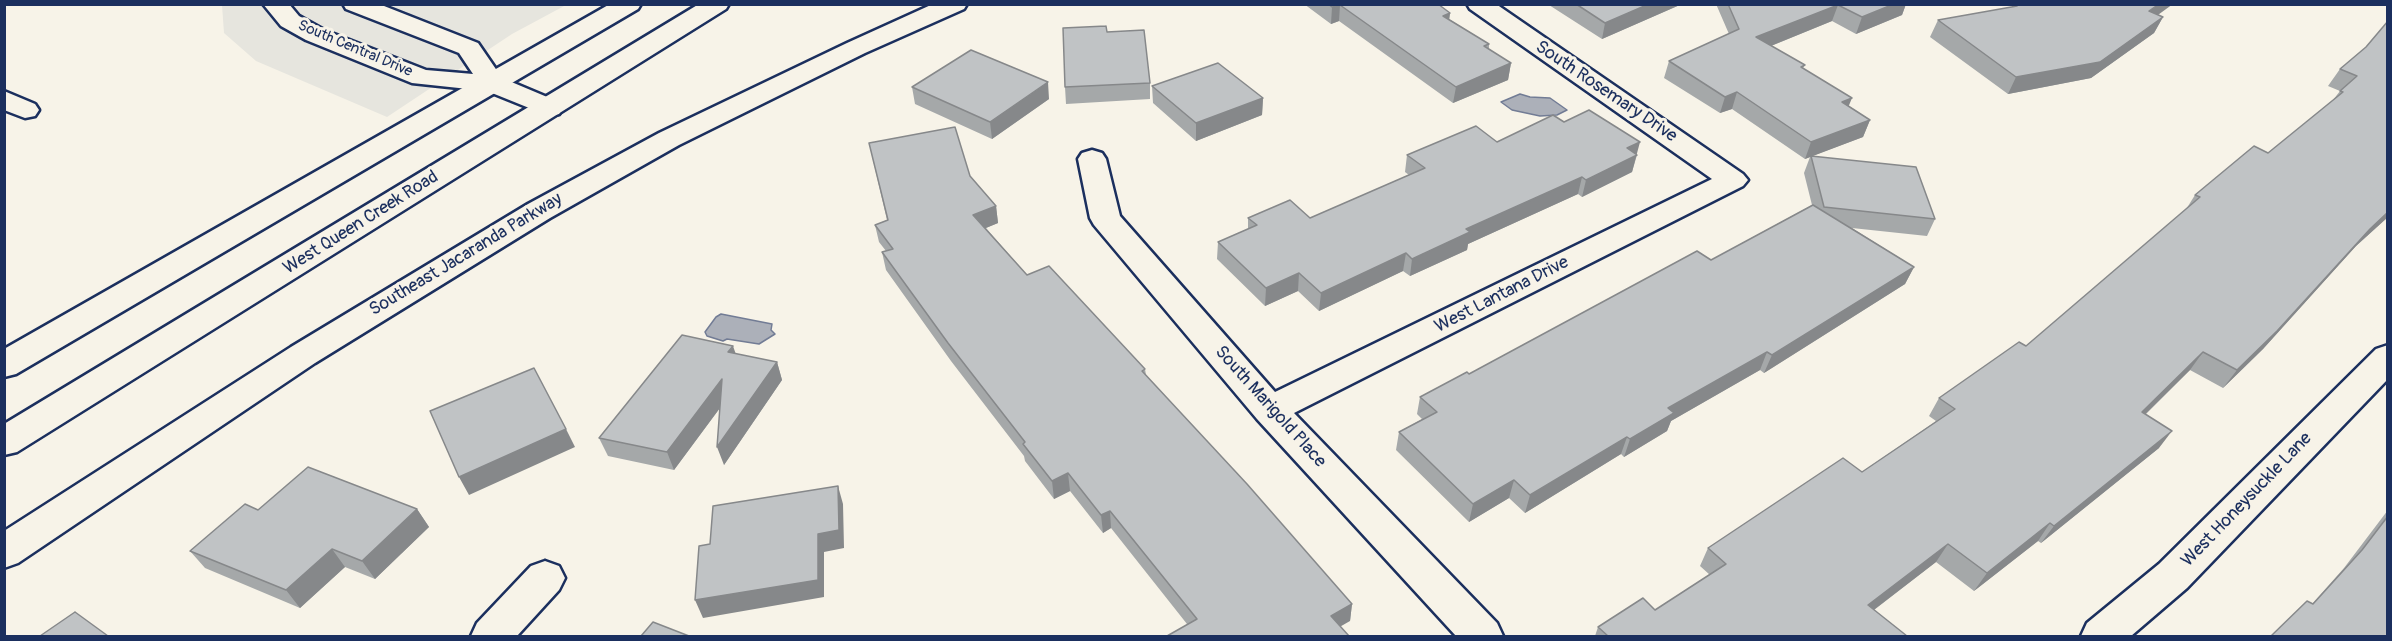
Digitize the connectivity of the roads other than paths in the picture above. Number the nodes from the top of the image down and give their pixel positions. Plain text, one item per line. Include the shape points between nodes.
1 (275, 4) edge
2 (355, 4) edge
3 (629, 4) edge
4 (717, 4) edge
5 (955, 4) edge
6 (1479, 4) edge
7 (492, 84) junction
8 (549, 108) junction
9 (1092, 159) dead end
10 (1733, 180) joint
11 (2388, 357) edge
12 (4, 365) edge
13 (1270, 410) junction
14 (4, 442) edge
15 (4, 552) edge
16 (545, 578) dead end
17 (492, 636) edge
18 (1482, 636) edge
19 (2102, 636) edge

1 - 7 street, South Central Drive via 290,21 315,35 421,77
2 - 7 street via 469,48
3 - 7 street
4 - 8 street, West Queen Creek Road
5 - 15 street, Southeast Jacaranda Parkway via 669,139 539,211 303,355
6 - 10 street, South Rosemary Drive
7 - 8 street, South Central Drive
7 - 12 street
8 - 14 street, West Queen Creek Road
9 - 13 street, South Marigold Place via 1105,218
10 - 13 street, West Lantana Drive
11 - 19 street, West Honeysuckle Lane via 2173,576
13 - 18 street, South Marigold Place
16 - 17 street

